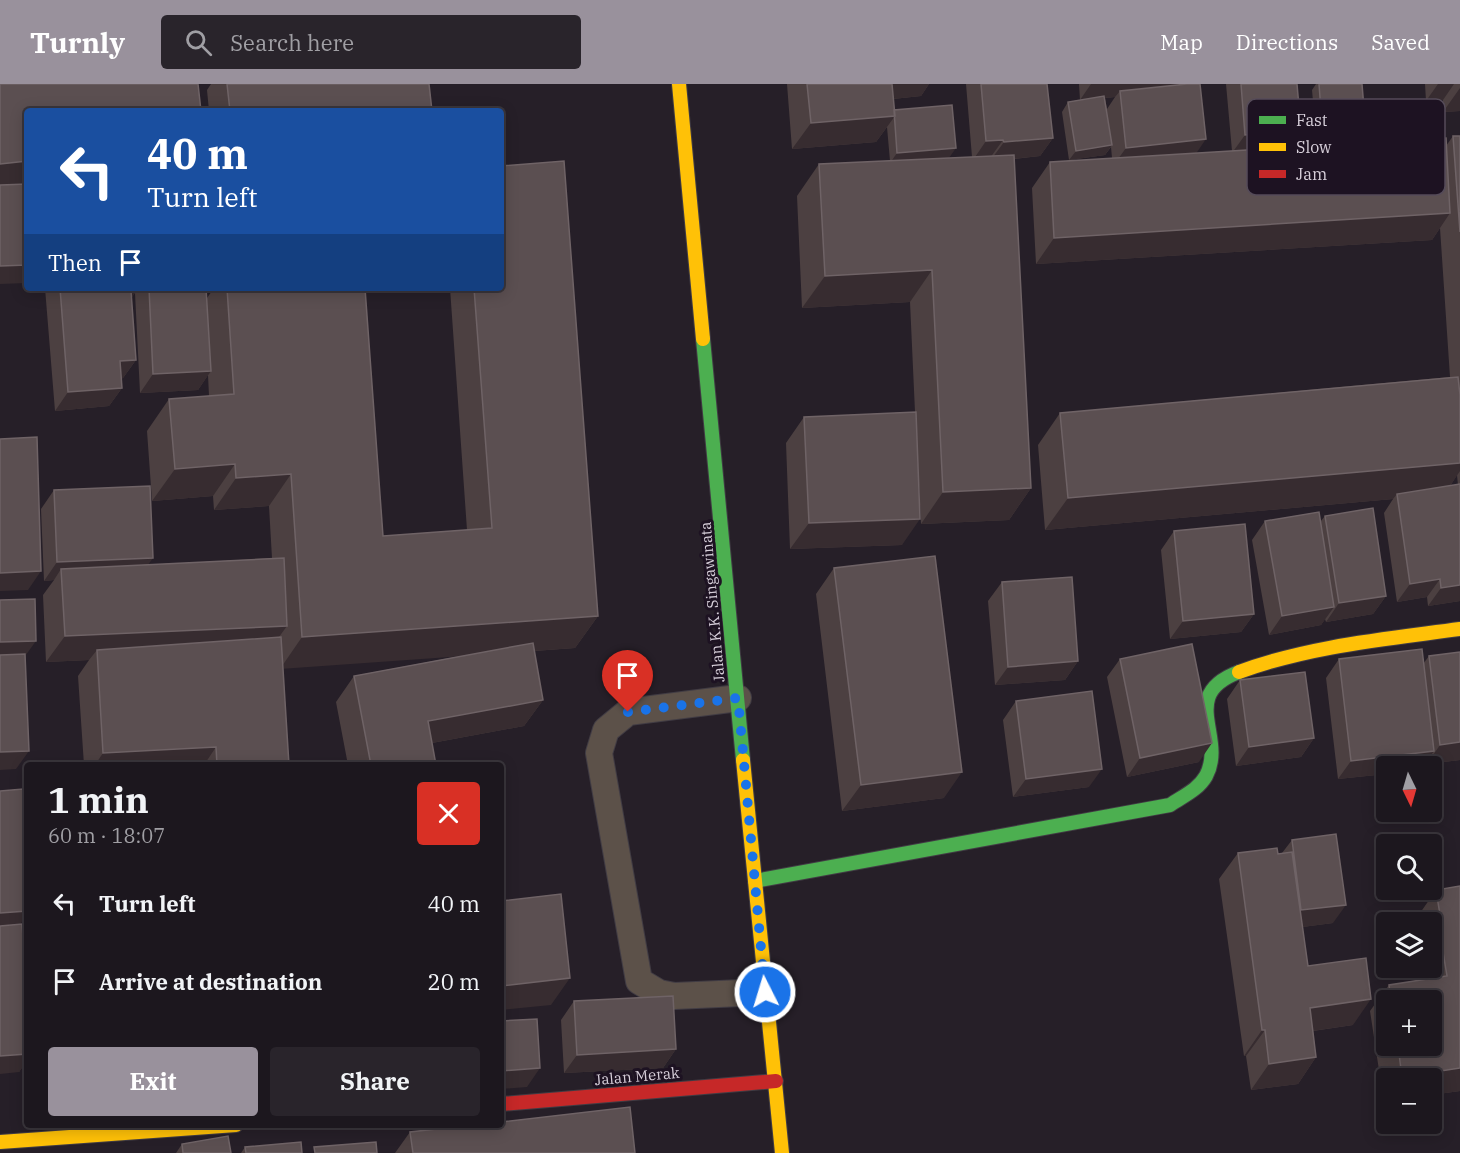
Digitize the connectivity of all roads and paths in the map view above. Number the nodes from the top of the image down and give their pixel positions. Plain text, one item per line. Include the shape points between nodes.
1 (679, 84) edge
2 (1460, 629) edge
3 (738, 698) junction
4 (755, 881) junction
5 (765, 992) junction
6 (776, 1081) junction
7 (504, 1104) edge
8 (194, 1128) edge
9 (0, 1142) edge
10 (782, 1153) edge

1 - 3 street, Jalan K.K. Singawinata
2 - 4 street via 1304,654 1224,677 1212,687 1207,704 1208,774 1170,805
3 - 4 street, Jalan K.K. Singawinata
3 - 5 lane via 628,712 606,730 599,753 639,981 659,993 674,996
4 - 5 street, Jalan K.K. Singawinata
5 - 6 street, Jalan K.K. Singawinata
6 - 7 street, Jalan Merak
6 - 10 street, Jalan K.K. Singawinata
8 - 9 street

